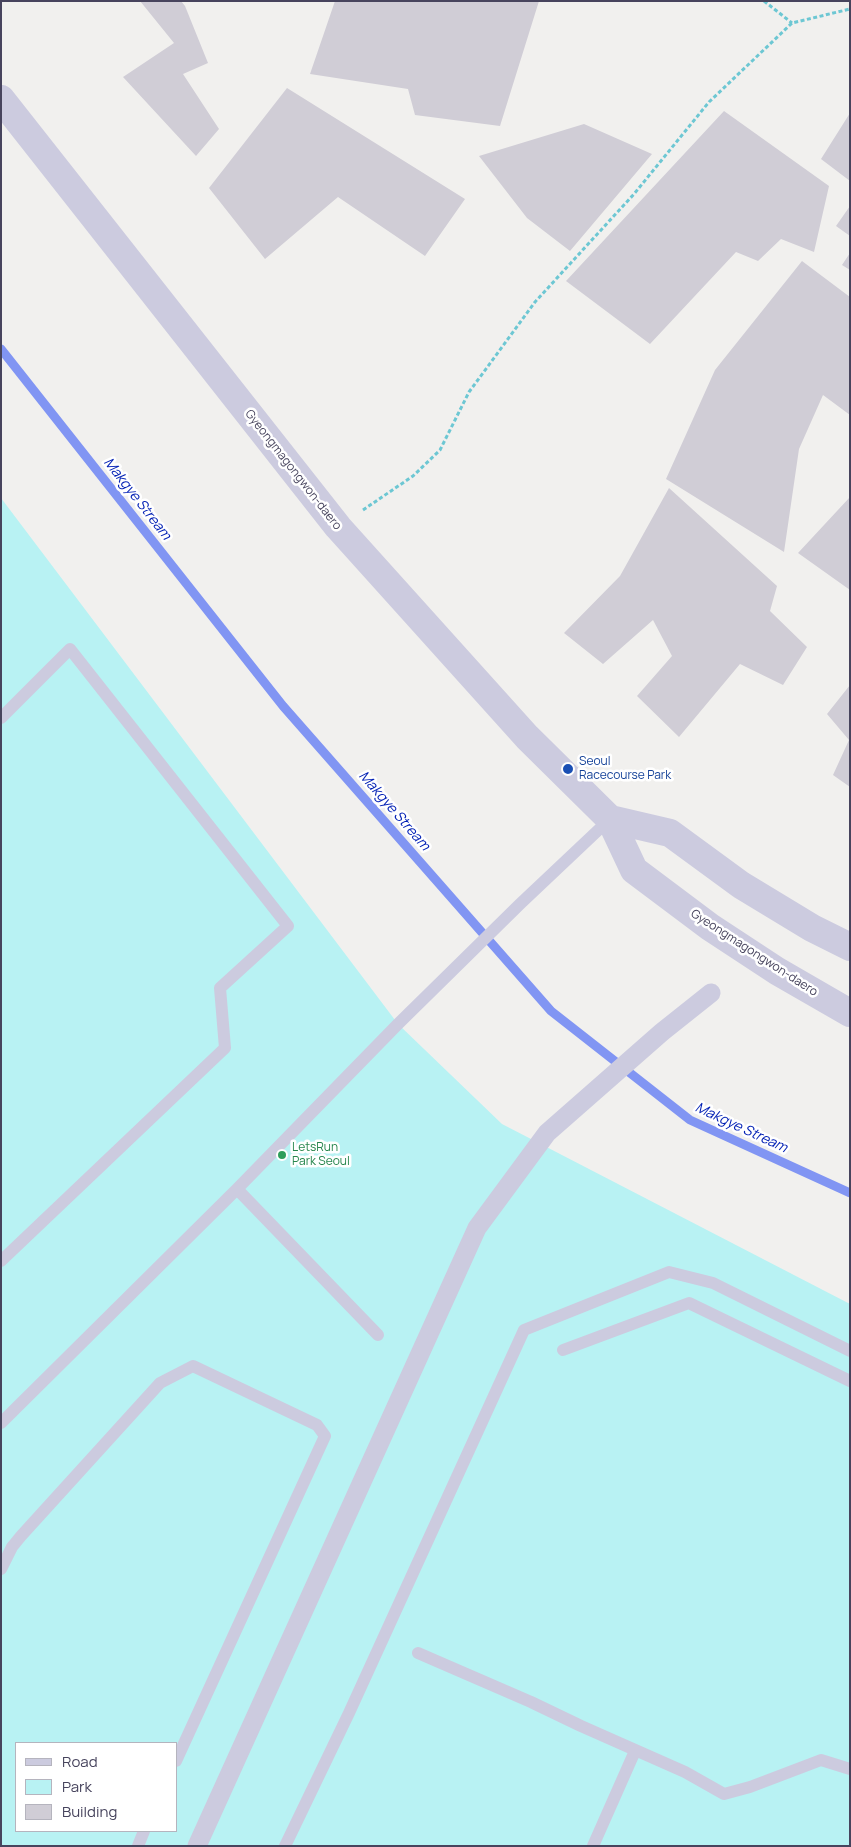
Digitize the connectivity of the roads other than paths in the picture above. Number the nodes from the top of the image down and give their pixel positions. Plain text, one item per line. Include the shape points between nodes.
1 (1, 99) edge
2 (1, 718) edge
3 (610, 819) junction
4 (850, 947) edge
5 (711, 993) dead end
6 (850, 1013) edge
7 (237, 1190) junction
8 (1, 1261) edge
9 (378, 1335) dead end
10 (563, 1350) dead end
11 (850, 1351) edge
12 (850, 1381) edge
13 (1, 1423) edge
14 (1, 1569) edge
15 (418, 1653) dead end
16 (635, 1751) junction
17 (178, 1757) edge
18 (850, 1769) edge
19 (144, 1832) edge
20 (138, 1846) edge
21 (197, 1846) edge
22 (285, 1846) edge
23 (593, 1846) edge

1 - 3 street, Gyeongmagongwon-daero via 338,527 528,737
2 - 8 lane via 70,649 288,926 220,988 225,1048
3 - 4 street via 670,834 741,885
3 - 6 street, Gyeongmagongwon-daero via 634,870 710,927
3 - 7 lane via 398,1024
5 - 21 street via 547,1133 477,1228
7 - 9 lane
7 - 13 lane
10 - 12 lane via 689,1303
11 - 22 lane via 713,1283 669,1272 524,1330
14 - 17 lane via 21,1536 160,1383 193,1366 317,1425 325,1436
15 - 16 lane
16 - 18 lane via 685,1772 724,1794 821,1760
16 - 23 lane
19 - 20 lane

